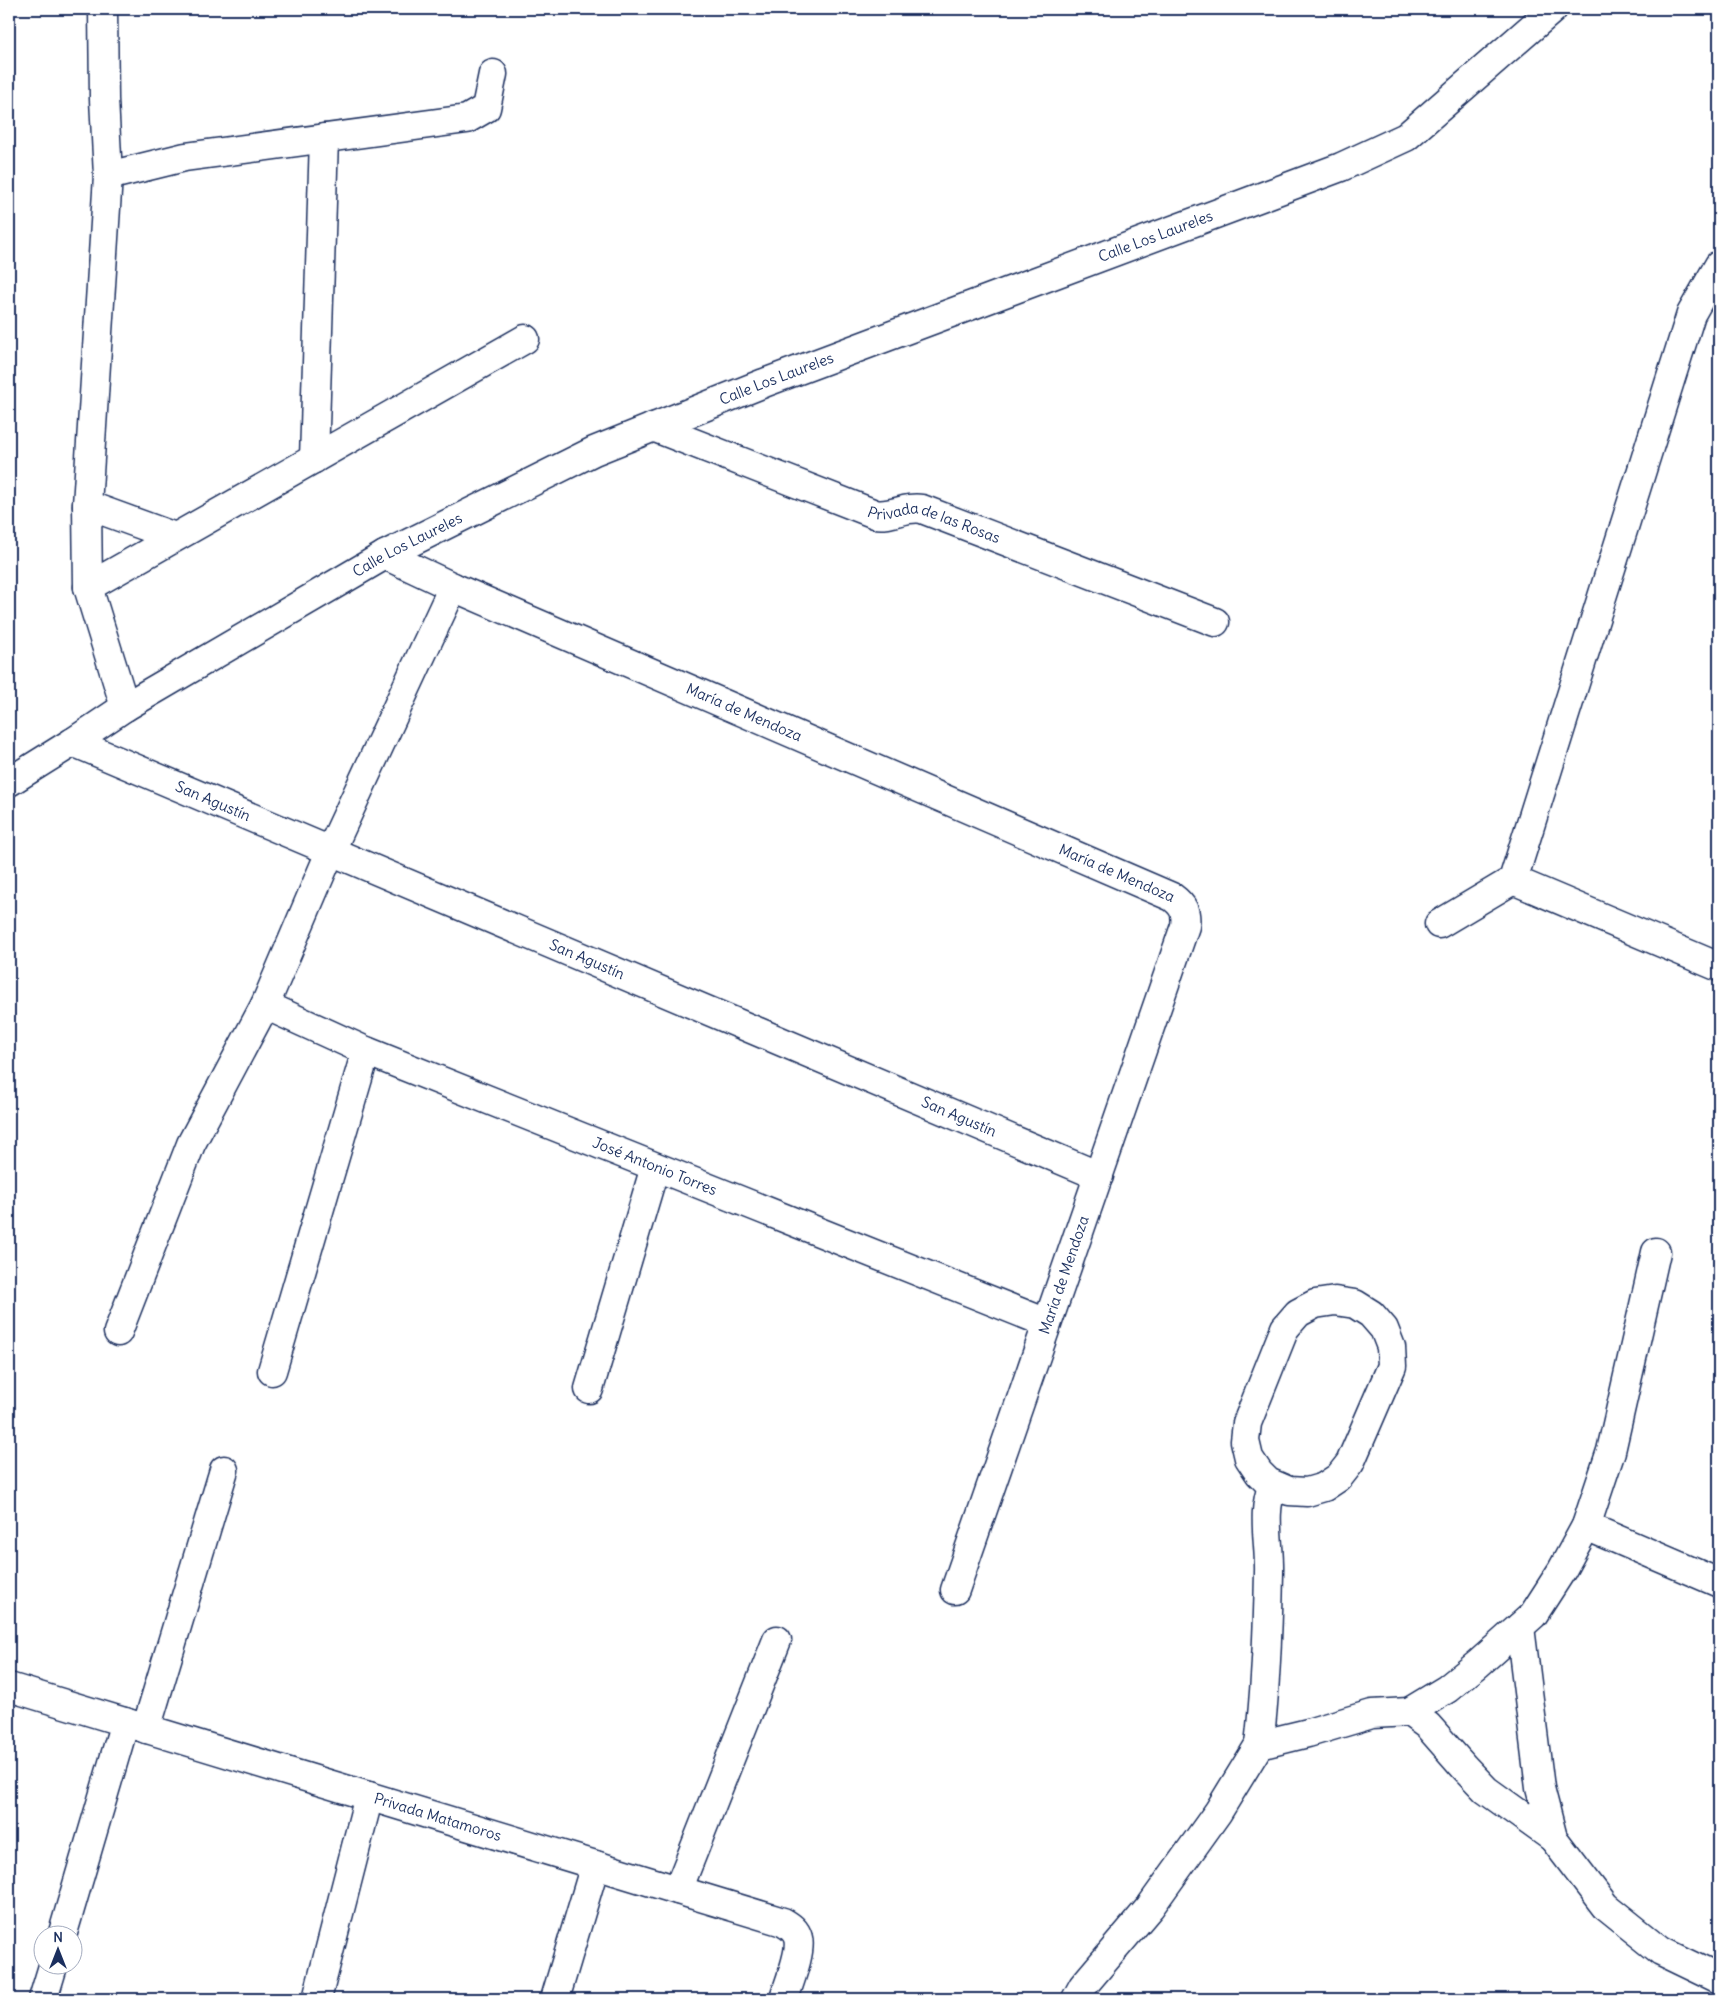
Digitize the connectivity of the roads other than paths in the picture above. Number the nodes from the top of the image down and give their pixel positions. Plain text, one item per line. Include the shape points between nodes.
1 (103, 9) edge
2 (1553, 9) edge
3 (492, 74) dead end
4 (324, 138) junction
5 (108, 176) junction
6 (1719, 265) edge
7 (525, 339) dead end
8 (653, 427) junction
9 (314, 459) junction
10 (87, 505) junction
11 (175, 537) junction
12 (385, 555) junction
13 (88, 587) junction
14 (453, 587) junction
15 (1215, 622) dead end
16 (124, 707) junction
17 (73, 742) junction
18 (9, 782) edge
19 (332, 850) junction
20 (1513, 880) junction
21 (1438, 924) dead end
22 (1719, 967) edge
23 (265, 1005) junction
24 (366, 1051) junction
25 (655, 1166) junction
26 (1099, 1176) junction
27 (1656, 1252) dead end
28 (1047, 1323) junction
29 (118, 1332) dead end
30 (272, 1371) dead end
31 (589, 1389) dead end
32 (224, 1470) dead end
33 (1273, 1485) junction
34 (1586, 1526) junction
35 (1719, 1583) edge
36 (956, 1590) dead end
37 (1520, 1627) junction
38 (777, 1640) dead end
39 (9, 1688) edge
40 (1408, 1712) junction
41 (136, 1726) junction
42 (1258, 1745) junction
43 (369, 1796) junction
44 (1553, 1838) junction
45 (595, 1865) junction
46 (678, 1890) junction
47 (66, 1926) edge
48 (50, 1976) edge
49 (1719, 1979) edge
50 (43, 1999) edge
51 (317, 1999) edge
52 (555, 1999) edge
53 (784, 1999) edge
54 (1076, 1999) edge

1 - 5 street
2 - 8 street, Calle Los Laureles via 1406,137 1341,167
3 - 4 street via 486,108 467,119
4 - 5 street via 184,157
4 - 9 street
5 - 10 street
6 - 20 street via 1692,314
7 - 9 street
8 - 12 street, Calle Los Laureles via 594,451
8 - 15 street, Privada de las Rosas via 875,514 885,516 912,507 922,509
9 - 11 street
10 - 11 street
10 - 13 street
11 - 13 street
12 - 14 street, María de Mendoza
12 - 16 street, Calle Los Laureles
13 - 16 street
14 - 19 street
14 - 26 street, María de Mendoza via 1163,893 1181,904 1186,914 1185,926
16 - 17 street, Calle Los Laureles
17 - 18 street, Calle Los Laureles
17 - 19 street, San Agustín
19 - 23 street
19 - 26 street, San Agustín
20 - 21 street
20 - 22 street
23 - 24 street, José Antonio Torres
23 - 29 street via 191,1144
24 - 25 street, José Antonio Torres
24 - 30 street
25 - 28 street, José Antonio Torres
25 - 31 street
26 - 28 street, María de Mendoza
27 - 34 street via 1611,1451
28 - 36 street, María de Mendoza
32 - 41 street
33 - 33 street via 1258,1473 1249,1458 1245,1441 1247,1423 1286,1328 1298,1313 1316,1304 1335,1301 1355,1304 1371,1314 1384,1329 1391,1347 1392,1366 1350,1463 1339,1477 1324,1487 1307,1492 1288,1491
33 - 42 street via 1268,1497 1268,1632
34 - 35 street
34 - 37 street via 1534,1615
37 - 40 street via 1478,1664
37 - 44 street via 1540,1788
38 - 46 street
39 - 41 street, Privada Matamoros
40 - 42 street via 1372,1714
40 - 44 street via 1428,1726 1486,1790
41 - 43 street, Privada Matamoros
41 - 47 street
42 - 54 street via 1207,1828 1150,1907 1083,1986
43 - 45 street, Privada Matamoros
43 - 51 street
44 - 49 street via 1605,1906 1661,1950
45 - 46 street, Privada Matamoros
45 - 52 street
46 - 53 street, Privada Matamoros via 783,1922 793,1928 799,1939 798,1951
48 - 50 street

